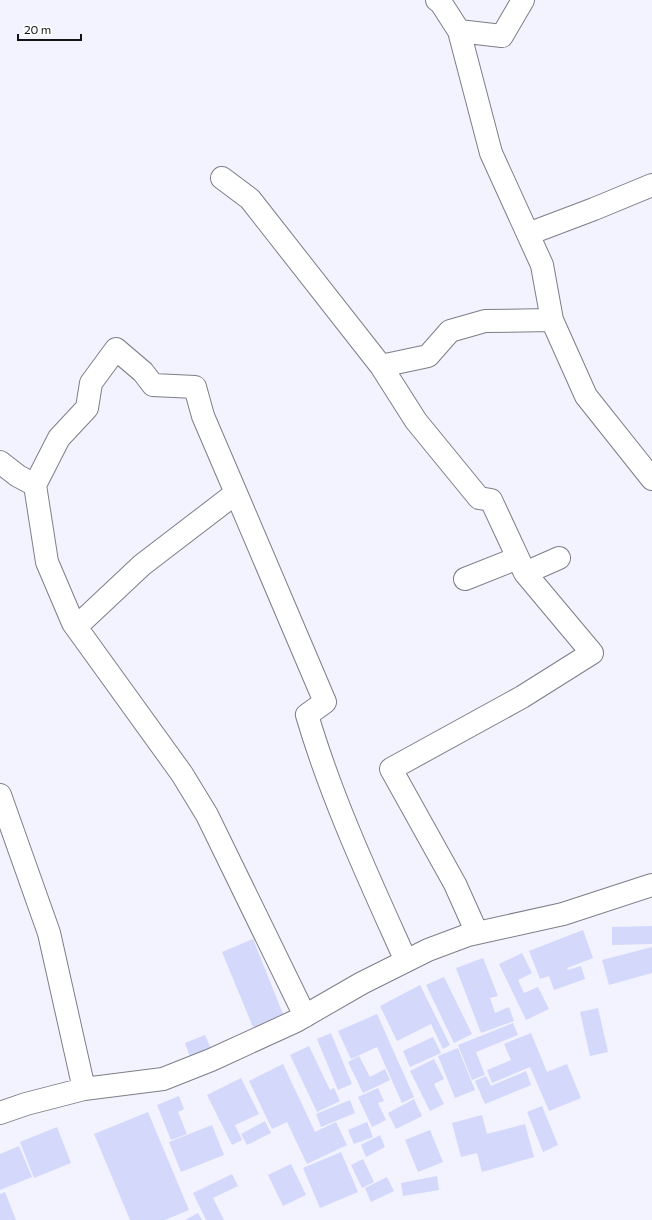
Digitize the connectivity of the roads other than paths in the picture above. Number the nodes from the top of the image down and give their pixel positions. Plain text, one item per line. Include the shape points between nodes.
1 (437, 0) edge
2 (523, 0) edge
3 (459, 31) junction
4 (222, 178) dead end
5 (652, 185) edge
6 (528, 234) junction
7 (552, 320) junction
8 (381, 366) junction
9 (0, 462) edge
10 (652, 479) edge
11 (35, 485) junction
12 (236, 494) junction
13 (559, 558) dead end
14 (522, 565) junction
15 (465, 579) dead end
16 (76, 627) junction
17 (0, 795) edge
18 (652, 885) edge
19 (477, 933) junction
20 (406, 961) junction
21 (305, 1016) junction
22 (84, 1088) junction
23 (0, 1113) edge

1 - 3 street via 442,3
2 - 3 street via 502,36
3 - 6 street via 491,153
4 - 8 street via 250,199
5 - 6 street
6 - 7 street via 542,265
7 - 8 street via 484,321 450,331 428,356
7 - 10 street via 586,396
8 - 14 street via 421,427 479,498 491,500
9 - 11 street
11 - 12 street via 59,438 87,408 91,383 116,349 143,372 153,385 195,387 203,416
11 - 16 street via 47,562
12 - 16 street via 142,565
12 - 20 street via 325,702 307,715 315,741 363,865
13 - 14 street
14 - 15 street
14 - 19 street via 592,654 522,697 391,769 456,884
16 - 21 street via 182,774 207,815
17 - 22 street via 49,933
18 - 19 street via 563,914
19 - 20 street via 428,950
20 - 21 street
21 - 22 street via 211,1060 163,1078
22 - 23 street

